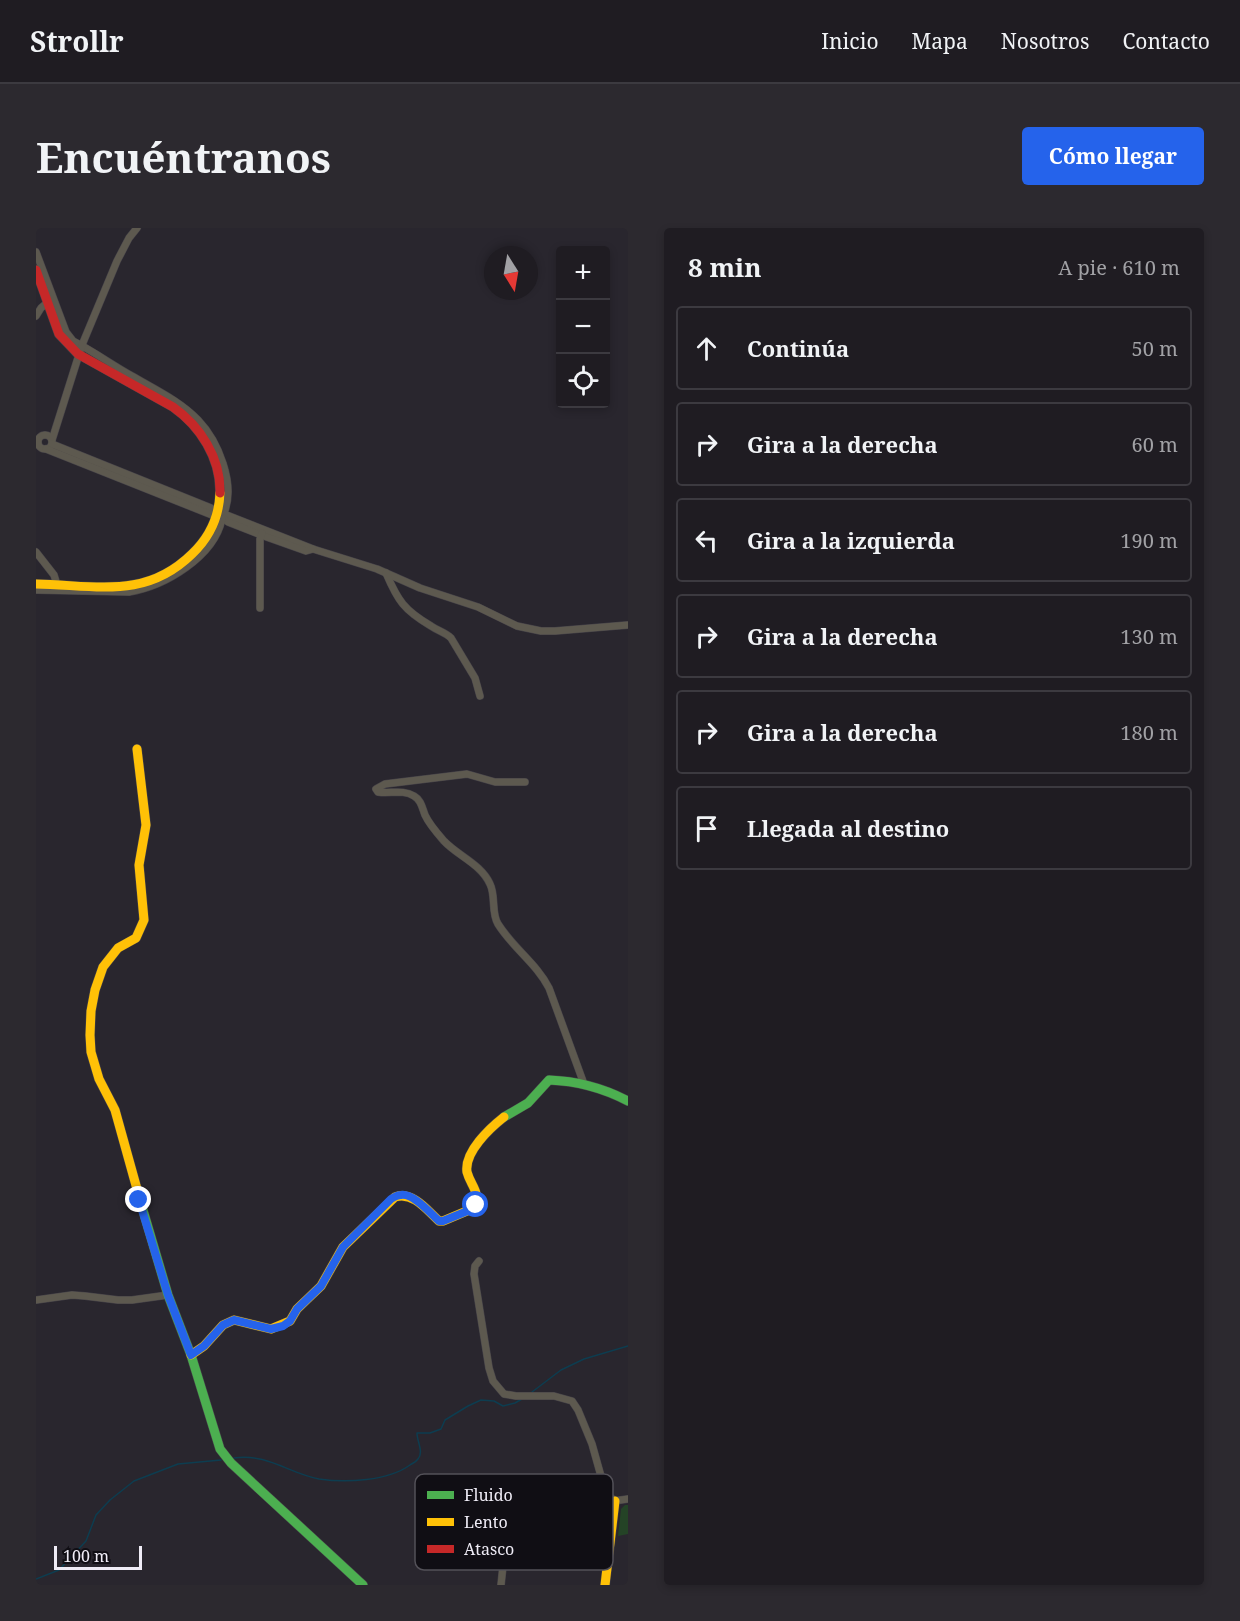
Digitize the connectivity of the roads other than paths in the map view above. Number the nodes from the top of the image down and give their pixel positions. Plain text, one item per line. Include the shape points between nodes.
1 (137, 228) edge
2 (36, 252) edge
3 (36, 270) edge
4 (48, 302) junction
5 (36, 316) edge
6 (80, 350) junction
7 (43, 442) edge
8 (221, 515) junction
9 (262, 531) junction
10 (36, 552) edge
11 (386, 573) junction
12 (36, 584) edge
13 (58, 587) junction
14 (36, 590) edge
15 (260, 608) dead end
16 (628, 626) edge
17 (480, 696) dead end
18 (136, 749) dead end
19 (525, 782) dead end
20 (584, 1084) junction
21 (628, 1101) edge
22 (479, 1261) dead end
23 (168, 1295) junction
24 (36, 1300) edge
25 (191, 1355) junction
26 (600, 1474) edge
27 (628, 1499) edge
28 (615, 1501) joint
29 (613, 1518) edge
30 (503, 1570) edge
31 (607, 1570) edge
32 (363, 1585) edge
33 (501, 1585) edge
34 (605, 1585) edge

1 - 6 street via 117,261
2 - 6 street via 66,332
3 - 4 street
4 - 5 street
4 - 6 street via 59,334 68,345
6 - 7 street via 57,421
6 - 8 street via 167,403 197,429 214,458 220,478
7 - 8 street
8 - 9 street via 228,522
8 - 13 street via 193,554 148,582 117,587
9 - 11 street via 306,551 311,548
9 - 15 street
10 - 13 street
11 - 16 street via 527,629 555,632
11 - 17 street via 401,604 451,638 475,678
12 - 13 street
13 - 14 street
18 - 23 street via 146,825 140,865 144,920 136,938 118,948 104,967 93,1000 90,1035 99,1079 115,1110
19 - 20 street via 495,782 467,774 385,784 376,789 417,797 443,841 467,858 490,884 497,922 543,975
20 - 21 street
20 - 25 street via 549,1080 530,1102 509,1114 475,1147 467,1162 467,1173 477,1196 474,1208 439,1221 412,1197 402,1194 391,1199 343,1247 321,1286 290,1321 271,1329 234,1320 223,1325
22 - 26 street via 474,1274 493,1381 504,1394 554,1396 572,1401 592,1444
23 - 24 street via 132,1300 72,1295
23 - 25 street
25 - 32 street via 220,1449
27 - 28 street
28 - 29 street
30 - 33 street
31 - 34 street

